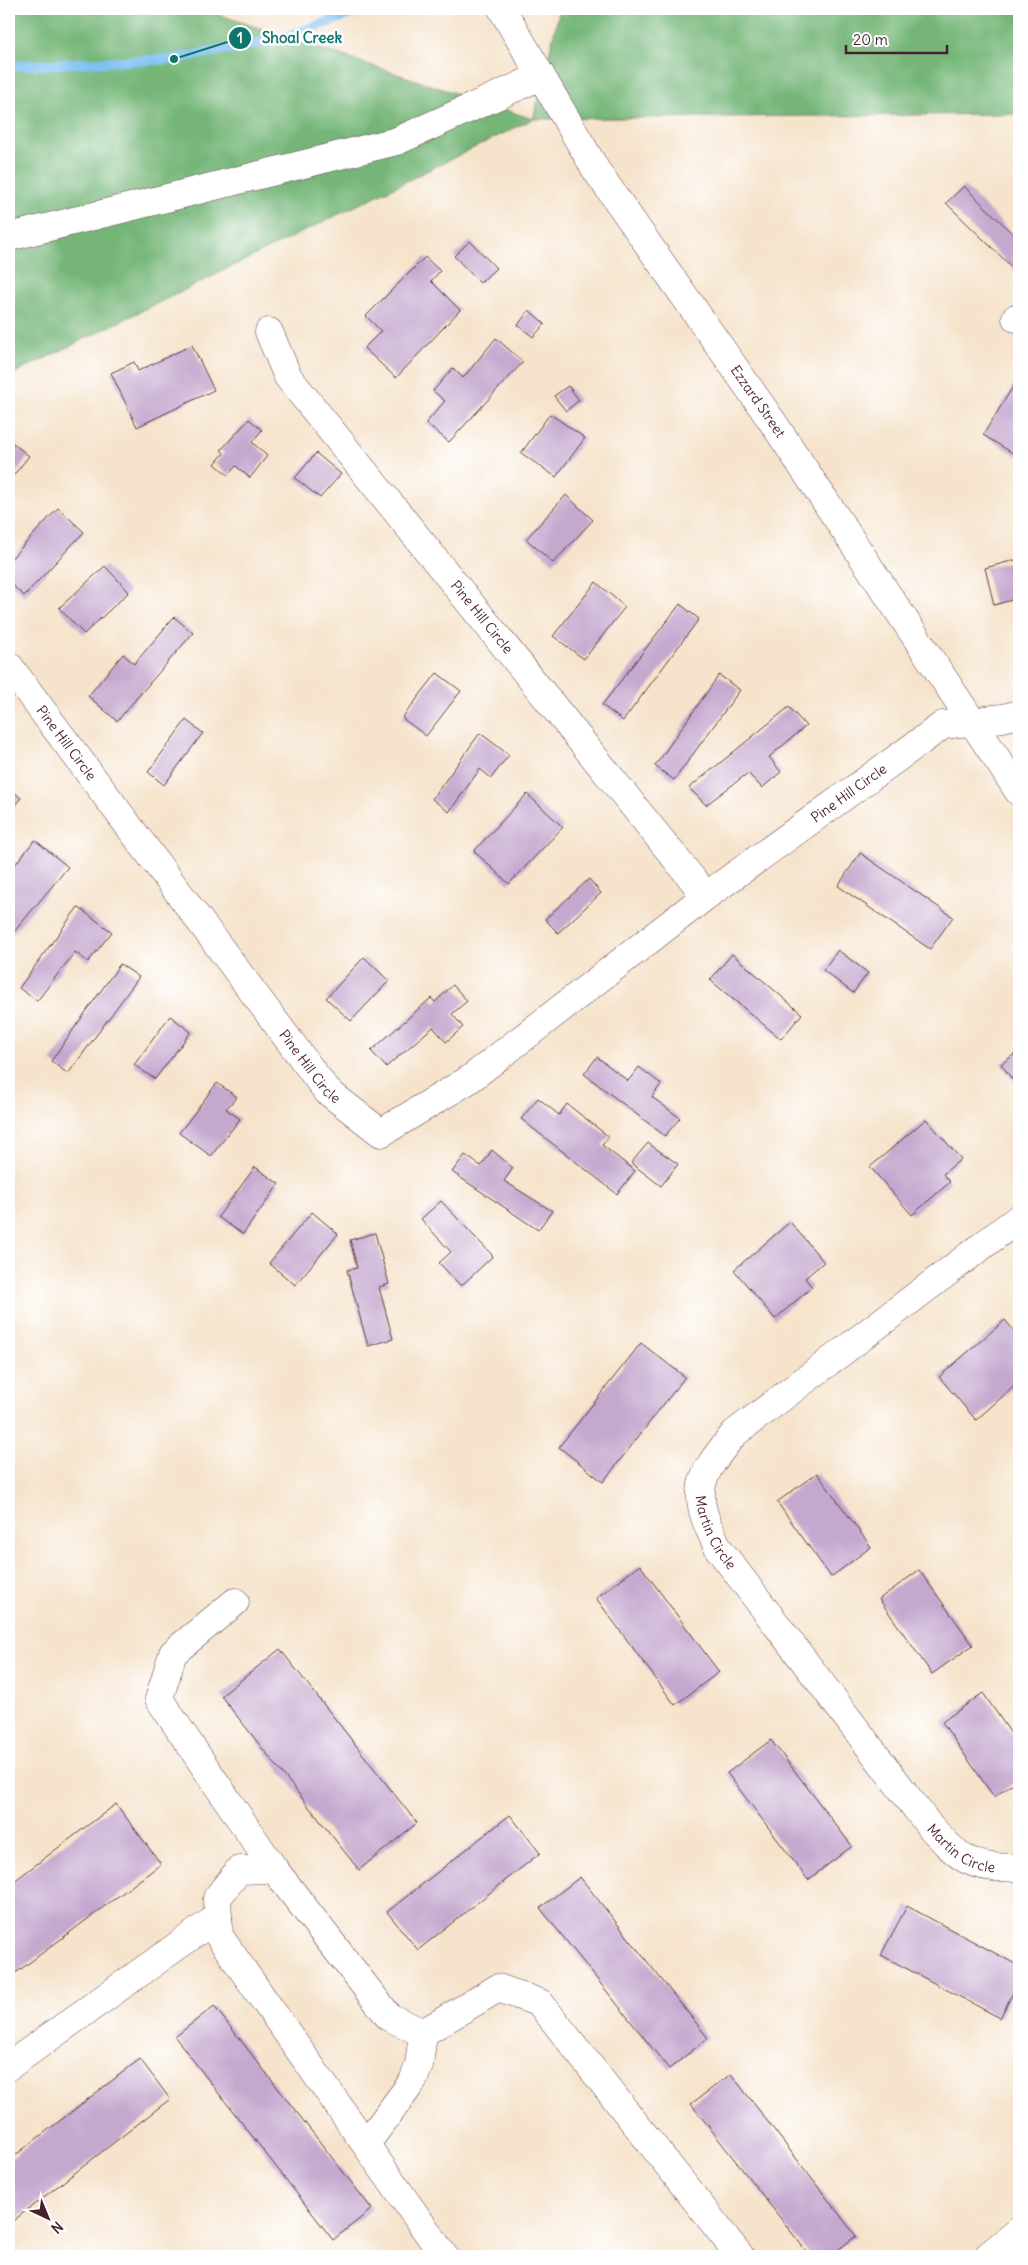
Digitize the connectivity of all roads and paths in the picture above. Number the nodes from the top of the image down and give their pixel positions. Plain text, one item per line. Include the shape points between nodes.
1 (502, 9) edge
2 (541, 76) junction
3 (9, 237) edge
4 (269, 332) dead end
5 (9, 666) edge
6 (1019, 714) edge
7 (972, 720) junction
8 (1019, 792) edge
9 (706, 896) junction
10 (1019, 1218) edge
11 (235, 1602) dead end
12 (1019, 1867) edge
13 (274, 1869) junction
14 (218, 1917) junction
15 (423, 2033) junction
16 (9, 2066) edge
17 (366, 2144) junction
18 (1019, 2232) edge
19 (989, 2255) dead end
20 (444, 2256) edge
21 (740, 2256) edge

1 - 2 street, Ezzard Street
2 - 3 street via 397,141
2 - 7 street, Ezzard Street via 596,170 772,421
4 - 9 street, Pine Hill Circle via 288,377
5 - 9 street, Pine Hill Circle via 327,1091 381,1134 470,1079
6 - 7 street, Pine Hill Circle
7 - 8 street, Ezzard Street
7 - 9 street, Pine Hill Circle via 943,725
10 - 12 street, Martin Circle via 734,1432 712,1460 699,1492 705,1521 719,1549 928,1824 954,1852 980,1867
11 - 13 street via 173,1653 159,1699
13 - 14 street via 239,1870 217,1898
13 - 15 street via 389,2017
14 - 16 street
14 - 17 street via 219,1936
15 - 17 street via 420,2065 413,2081
15 - 21 street via 498,1988 540,2003
17 - 20 street
18 - 19 street

